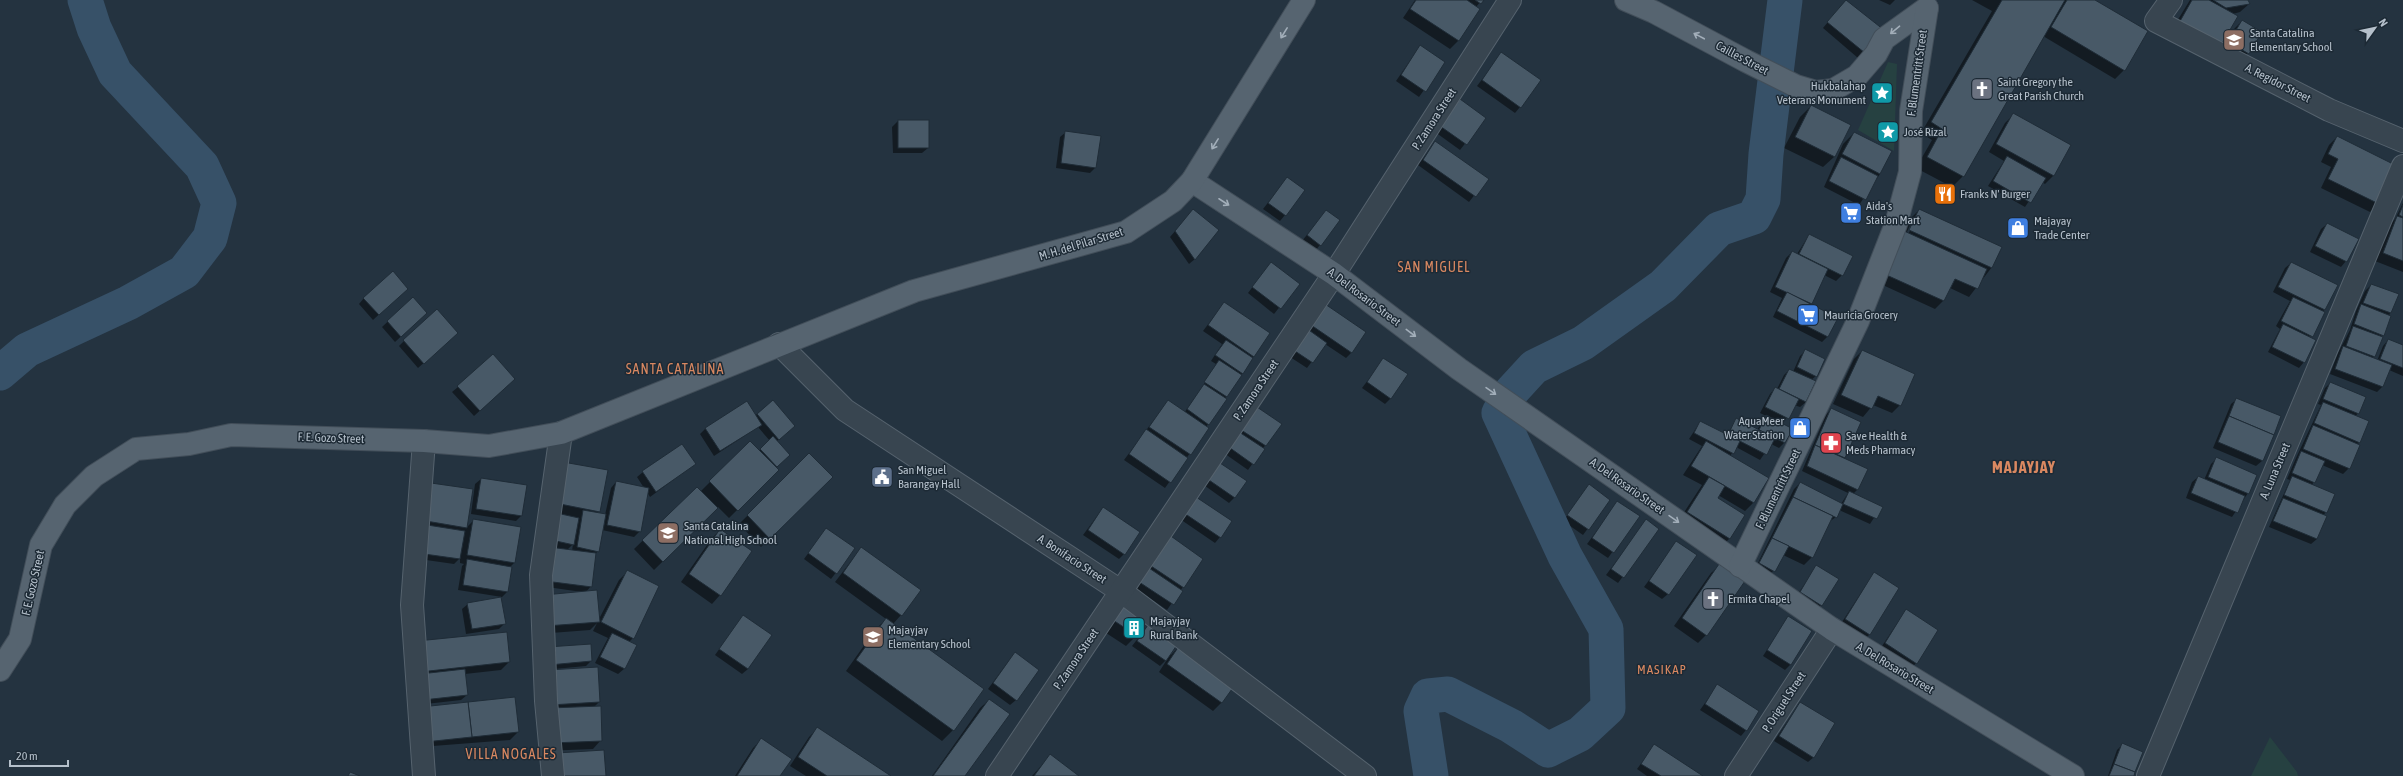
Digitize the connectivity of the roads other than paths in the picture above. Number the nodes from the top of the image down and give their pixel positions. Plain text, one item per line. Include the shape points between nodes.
1 (1304, 0) edge
2 (1510, 0) edge
3 (1626, 0) edge
4 (2171, 0) edge
5 (1929, 4) edge
6 (2403, 141) edge
7 (2403, 166) edge
8 (1192, 181) junction
9 (1334, 274) junction
10 (779, 344) junction
11 (561, 433) junction
12 (424, 441) junction
13 (1740, 566) junction
14 (1122, 592) junction
15 (1832, 629) junction
16 (0, 670) edge
17 (424, 776) edge
18 (553, 776) edge
19 (997, 776) edge
20 (1365, 776) edge
21 (1736, 776) edge
22 (2073, 776) edge
23 (2148, 776) edge

1 -> 8 main road, M. H. del Pilar Street
2 - 9 street, P. Zamora Street
5 -> 3 main road, Cailles Street via 1884,40 1857,76 1832,90 1816,92 1796,86 1746,62 1654,12
4 - 6 street, A. Regidor Street via 2156,21 2325,107
5 - 13 main road, F. Blumentritt Street via 1910,111 1910,172 1896,224 1858,321
7 - 23 street, A. Luna Street
8 -> 9 main road, A. Del Rosario Street
8 - 10 main road, M. H. del Pilar Street via 1173,201 1126,232 914,291
9 -> 13 main road, A. Del Rosario Street via 1459,369
9 - 14 street, P. Zamora Street
10 - 11 main road, F. E. Gozo Street
10 - 14 street, A. Bonifacio Street via 845,410
11 - 12 main road, F. E. Gozo Street via 489,446
11 - 18 street via 541,575 546,701
12 - 16 main road, F. E. Gozo Street via 231,436 189,444 136,449 94,476 61,512 41,545 20,639
12 - 17 street via 412,605
13 - 15 main road, A. Del Rosario Street
14 - 19 street, P. Zamora Street
14 - 20 street, A. Bonifacio Street
15 - 21 street, P. Origuel Street
15 - 22 main road, A. Del Rosario Street

